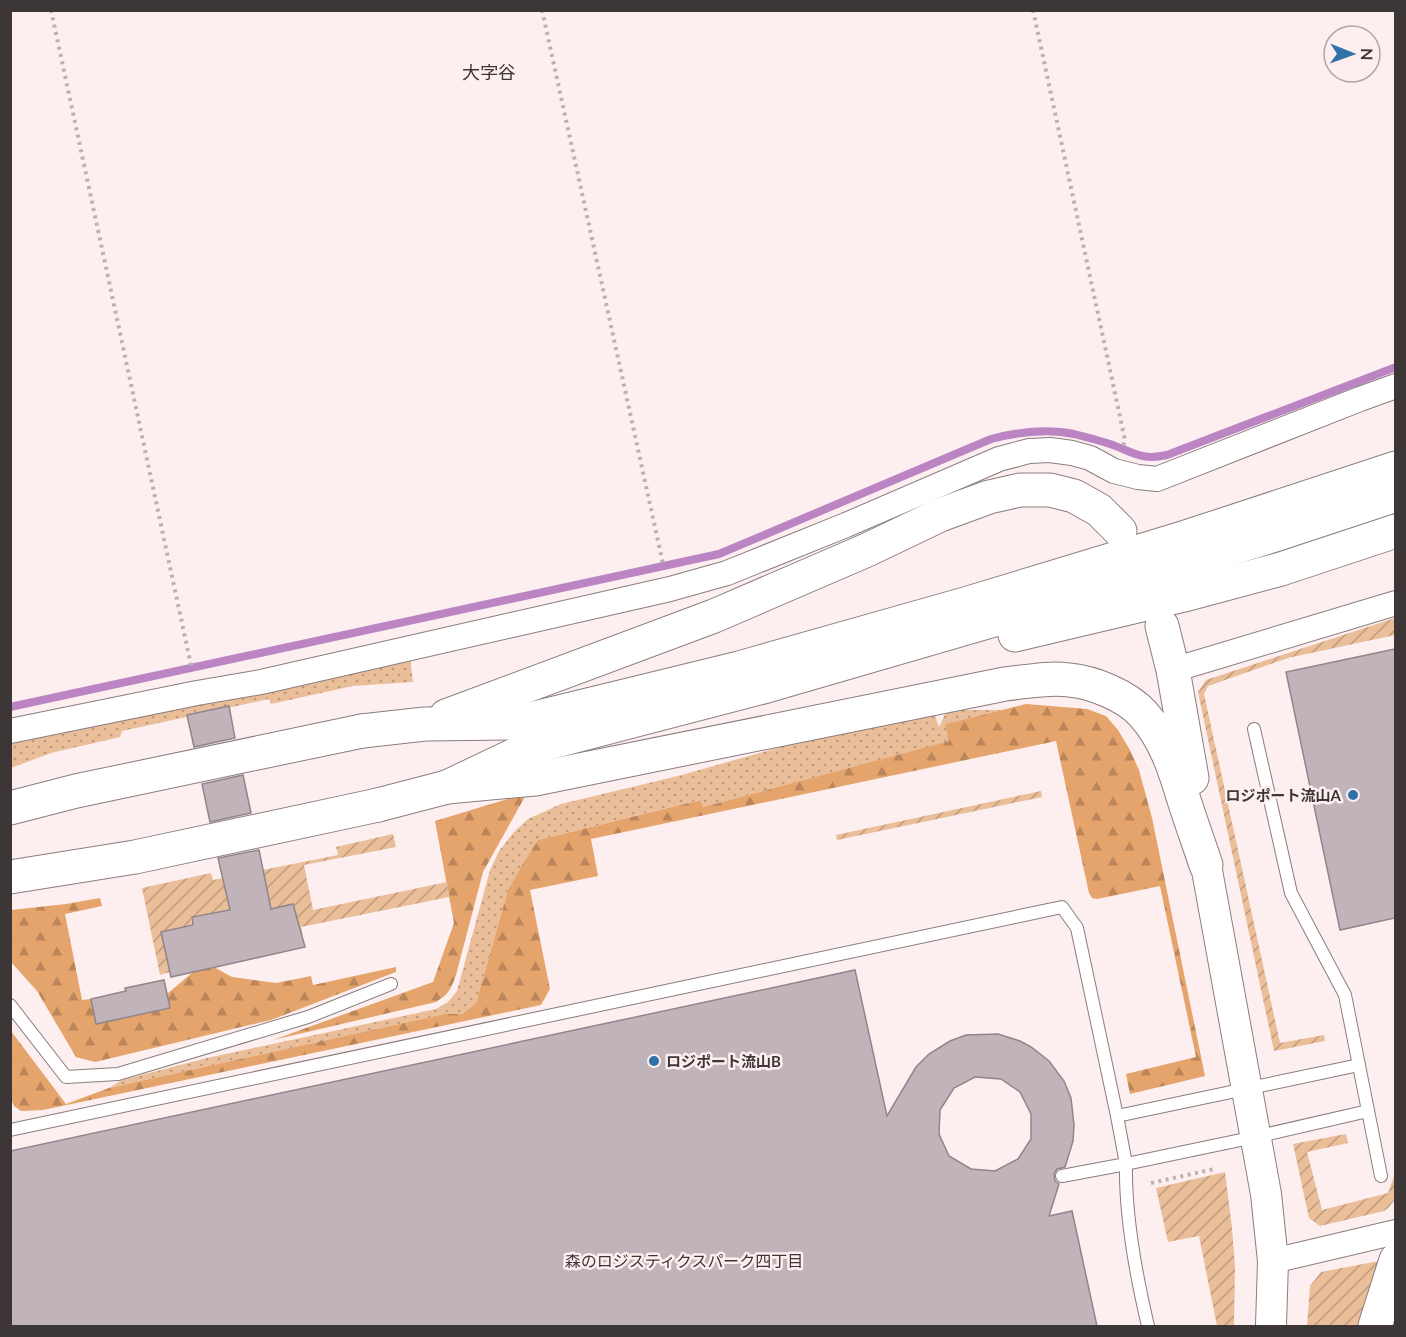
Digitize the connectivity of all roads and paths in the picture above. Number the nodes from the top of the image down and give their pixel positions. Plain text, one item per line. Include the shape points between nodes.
1 (51, 10) edge
2 (542, 10) edge
3 (1034, 10) edge
4 (1395, 386) edge
5 (1125, 441) dead end
6 (1395, 449) edge
7 (1395, 468) edge
8 (1395, 495) edge
9 (1120, 531) dead end
10 (1395, 531) edge
11 (1186, 537) junction
12 (662, 558) dead end
13 (1395, 603) edge
14 (1162, 626) dead end
15 (189, 656) dead end
16 (1173, 670) junction
17 (767, 686) junction
18 (425, 724) junction
19 (1254, 729) dead end
20 (10, 731) edge
21 (447, 787) junction
22 (10, 808) edge
23 (1206, 866) junction
24 (10, 877) edge
25 (391, 984) dead end
26 (10, 1005) edge
27 (1359, 1065) junction
28 (1247, 1088) junction
29 (1368, 1111) junction
30 (1117, 1116) junction
31 (10, 1130) edge
32 (1256, 1137) junction
33 (1126, 1164) junction
34 (1218, 1168) dead end
35 (1062, 1176) dead end
36 (1381, 1176) dead end
37 (1151, 1183) dead end
38 (1395, 1232) edge
39 (1395, 1260) edge
40 (1273, 1261) junction
41 (1148, 1326) edge
42 (1271, 1326) edge
43 (1375, 1326) edge

1 - 15 path
2 - 12 path
3 - 5 path
4 - 20 street via 1157,479 1114,471 1072,453 1029,451 999,459 727,573 670,589 261,682
6 - 11 main road via 1304,483
7 - 11 main road
8 - 17 main road via 1103,588
9 - 18 main road via 1099,510 1074,496 1020,489 989,496 714,616
10 - 17 main road via 1281,569 1173,598 975,644
11 - 18 main road via 727,671 514,723
13 - 16 street
14 - 16 main road
16 - 23 main road
17 - 21 main road via 529,748
18 - 22 main road via 362,731
19 - 27 lane via 1291,892 1346,995
21 - 23 main road via 535,779 1005,684 1070,680 1113,693 1143,713 1164,743
21 - 24 main road via 135,856
23 - 28 street
25 - 26 lane via 308,1017 118,1074 66,1077
27 - 28 lane
27 - 29 lane
28 - 30 lane
28 - 32 street
29 - 32 lane
29 - 36 lane
30 - 31 lane via 1077,928 1062,907
30 - 33 lane
32 - 33 lane
32 - 40 street
33 - 35 lane
33 - 41 lane via 1126,1191
34 - 37 path
38 - 40 street
39 - 43 main road
40 - 42 street

